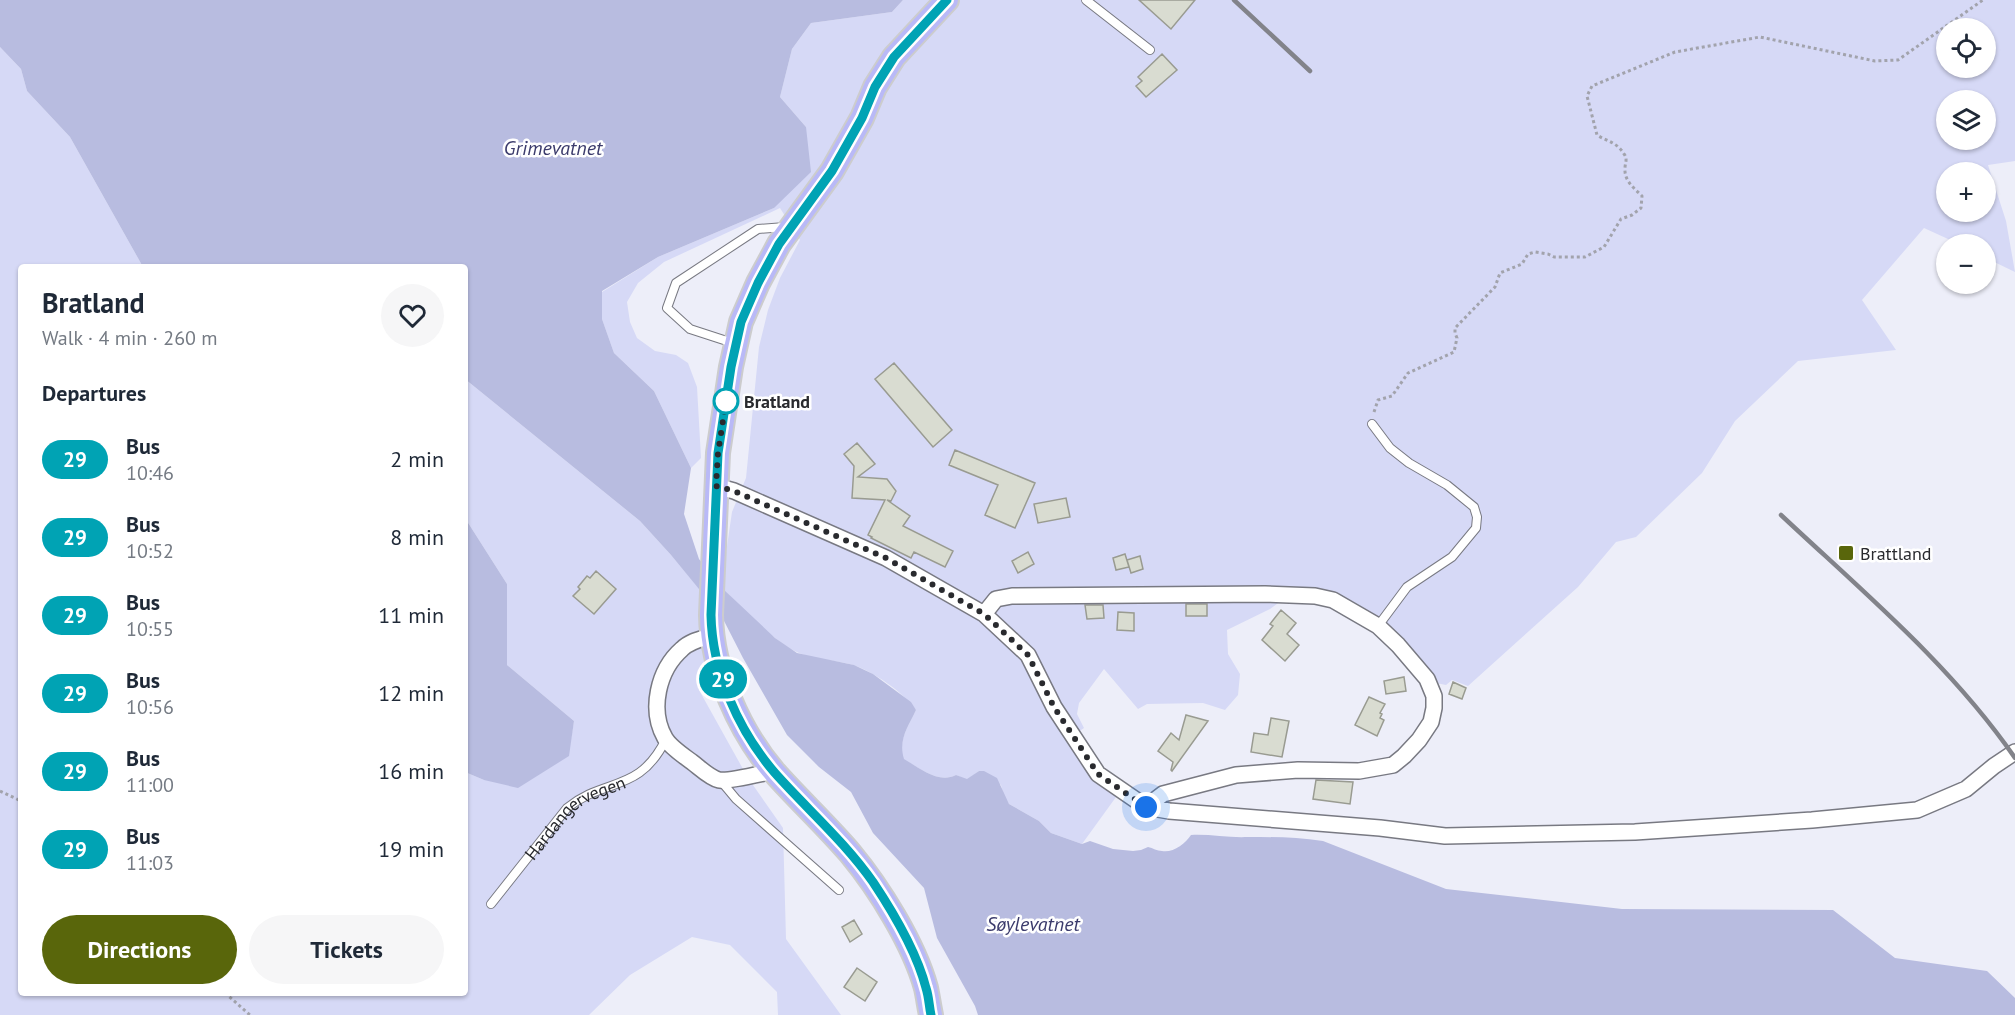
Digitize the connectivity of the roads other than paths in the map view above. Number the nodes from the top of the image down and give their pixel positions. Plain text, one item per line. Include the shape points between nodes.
1 (947, 0) edge
2 (1086, 0) edge
3 (1150, 50) dead end
4 (792, 226) junction
5 (736, 344) junction
6 (1372, 424) road end
7 (716, 486) junction
8 (984, 614) junction
9 (711, 626) junction
10 (1378, 626) junction
11 (666, 739) junction
12 (2015, 752) edge
13 (774, 771) junction
14 (721, 781) junction
15 (1146, 807) junction
16 (839, 890) dead end
17 (491, 904) dead end
18 (931, 1015) edge

1 - 4 main road via 894,57 832,171
2 - 3 lane
4 - 5 main road via 758,283
4 - 5 lane via 758,229 676,283 667,308 690,329
5 - 7 main road
6 - 10 lane via 1390,448 1474,507 1477,518 1476,528 1452,556 1407,587
7 - 8 street via 886,558
7 - 9 main road
8 - 10 street via 996,599 1012,596 1275,594 1333,600
8 - 15 street via 1028,655 1054,707 1098,774
9 - 11 street via 682,649 661,680 657,714
9 - 13 main road via 725,687 736,713
10 - 15 street via 1427,679 1434,696 1431,722 1393,765 1359,771 1236,775 1163,794
11 - 14 street
11 - 17 lane, Hardangervegen via 643,771 567,808
12 - 15 street via 1966,789 1917,810 1635,832 1445,836
13 - 14 street
13 - 18 main road via 872,882 916,963
14 - 16 lane via 736,799

